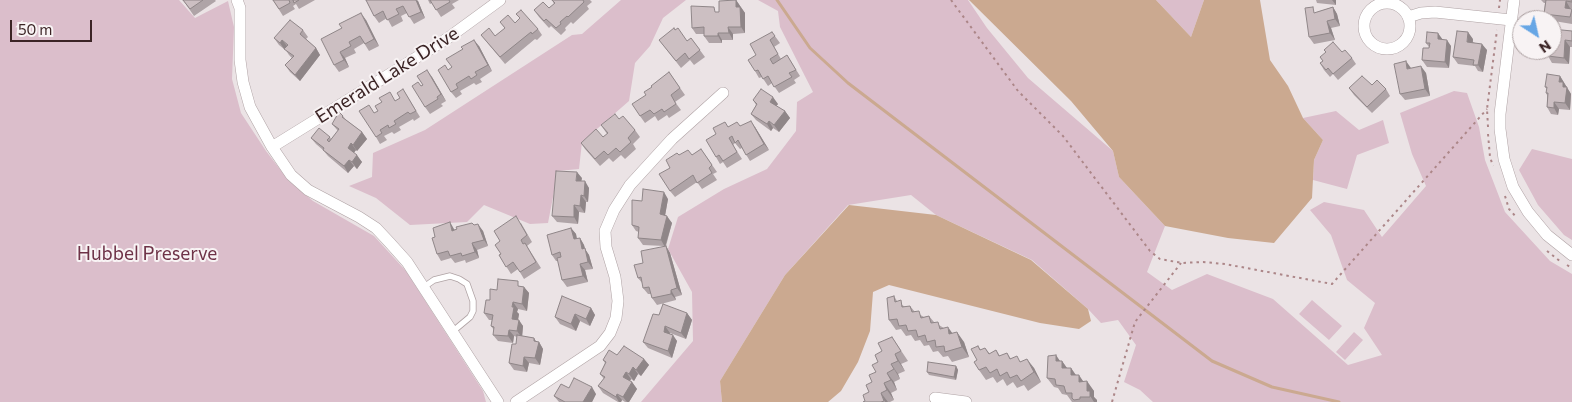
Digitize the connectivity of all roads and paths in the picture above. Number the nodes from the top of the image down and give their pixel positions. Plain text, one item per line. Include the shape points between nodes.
1 (237, 0) edge
2 (500, 0) edge
3 (950, 0) edge
4 (1514, 0) edge
5 (1408, 17) junction
6 (1511, 20) junction
7 (723, 93) dead end
8 (1487, 109) dead end
9 (272, 147) junction
10 (1572, 255) edge
11 (1182, 262) junction
12 (423, 287) junction
13 (452, 332) junction
14 (935, 398) dead end
15 (498, 402) edge
16 (516, 402) edge
17 (966, 402) edge
18 (1112, 402) edge

1 - 9 street via 243,82 250,107
2 - 9 street, Emerald Lake Drive via 448,38
3 - 11 path via 1018,91 1063,136 1150,250 1160,259
4 - 6 street
5 - 5 street via 1393,4 1376,7 1365,21 1367,38 1382,49 1399,46 1410,32
5 - 6 street via 1421,12 1435,12
6 - 10 street via 1500,114 1504,159 1513,186 1528,212 1547,235
7 - 16 street via 672,139 630,186 614,210 605,231 618,301 610,333 600,346
8 - 11 path via 1332,284 1225,264
9 - 12 street via 292,175 308,190 376,228 407,262
11 - 18 path via 1135,322
12 - 13 street
12 - 13 lane via 450,276 467,284 473,301 472,311 470,317
13 - 15 street
14 - 17 street

